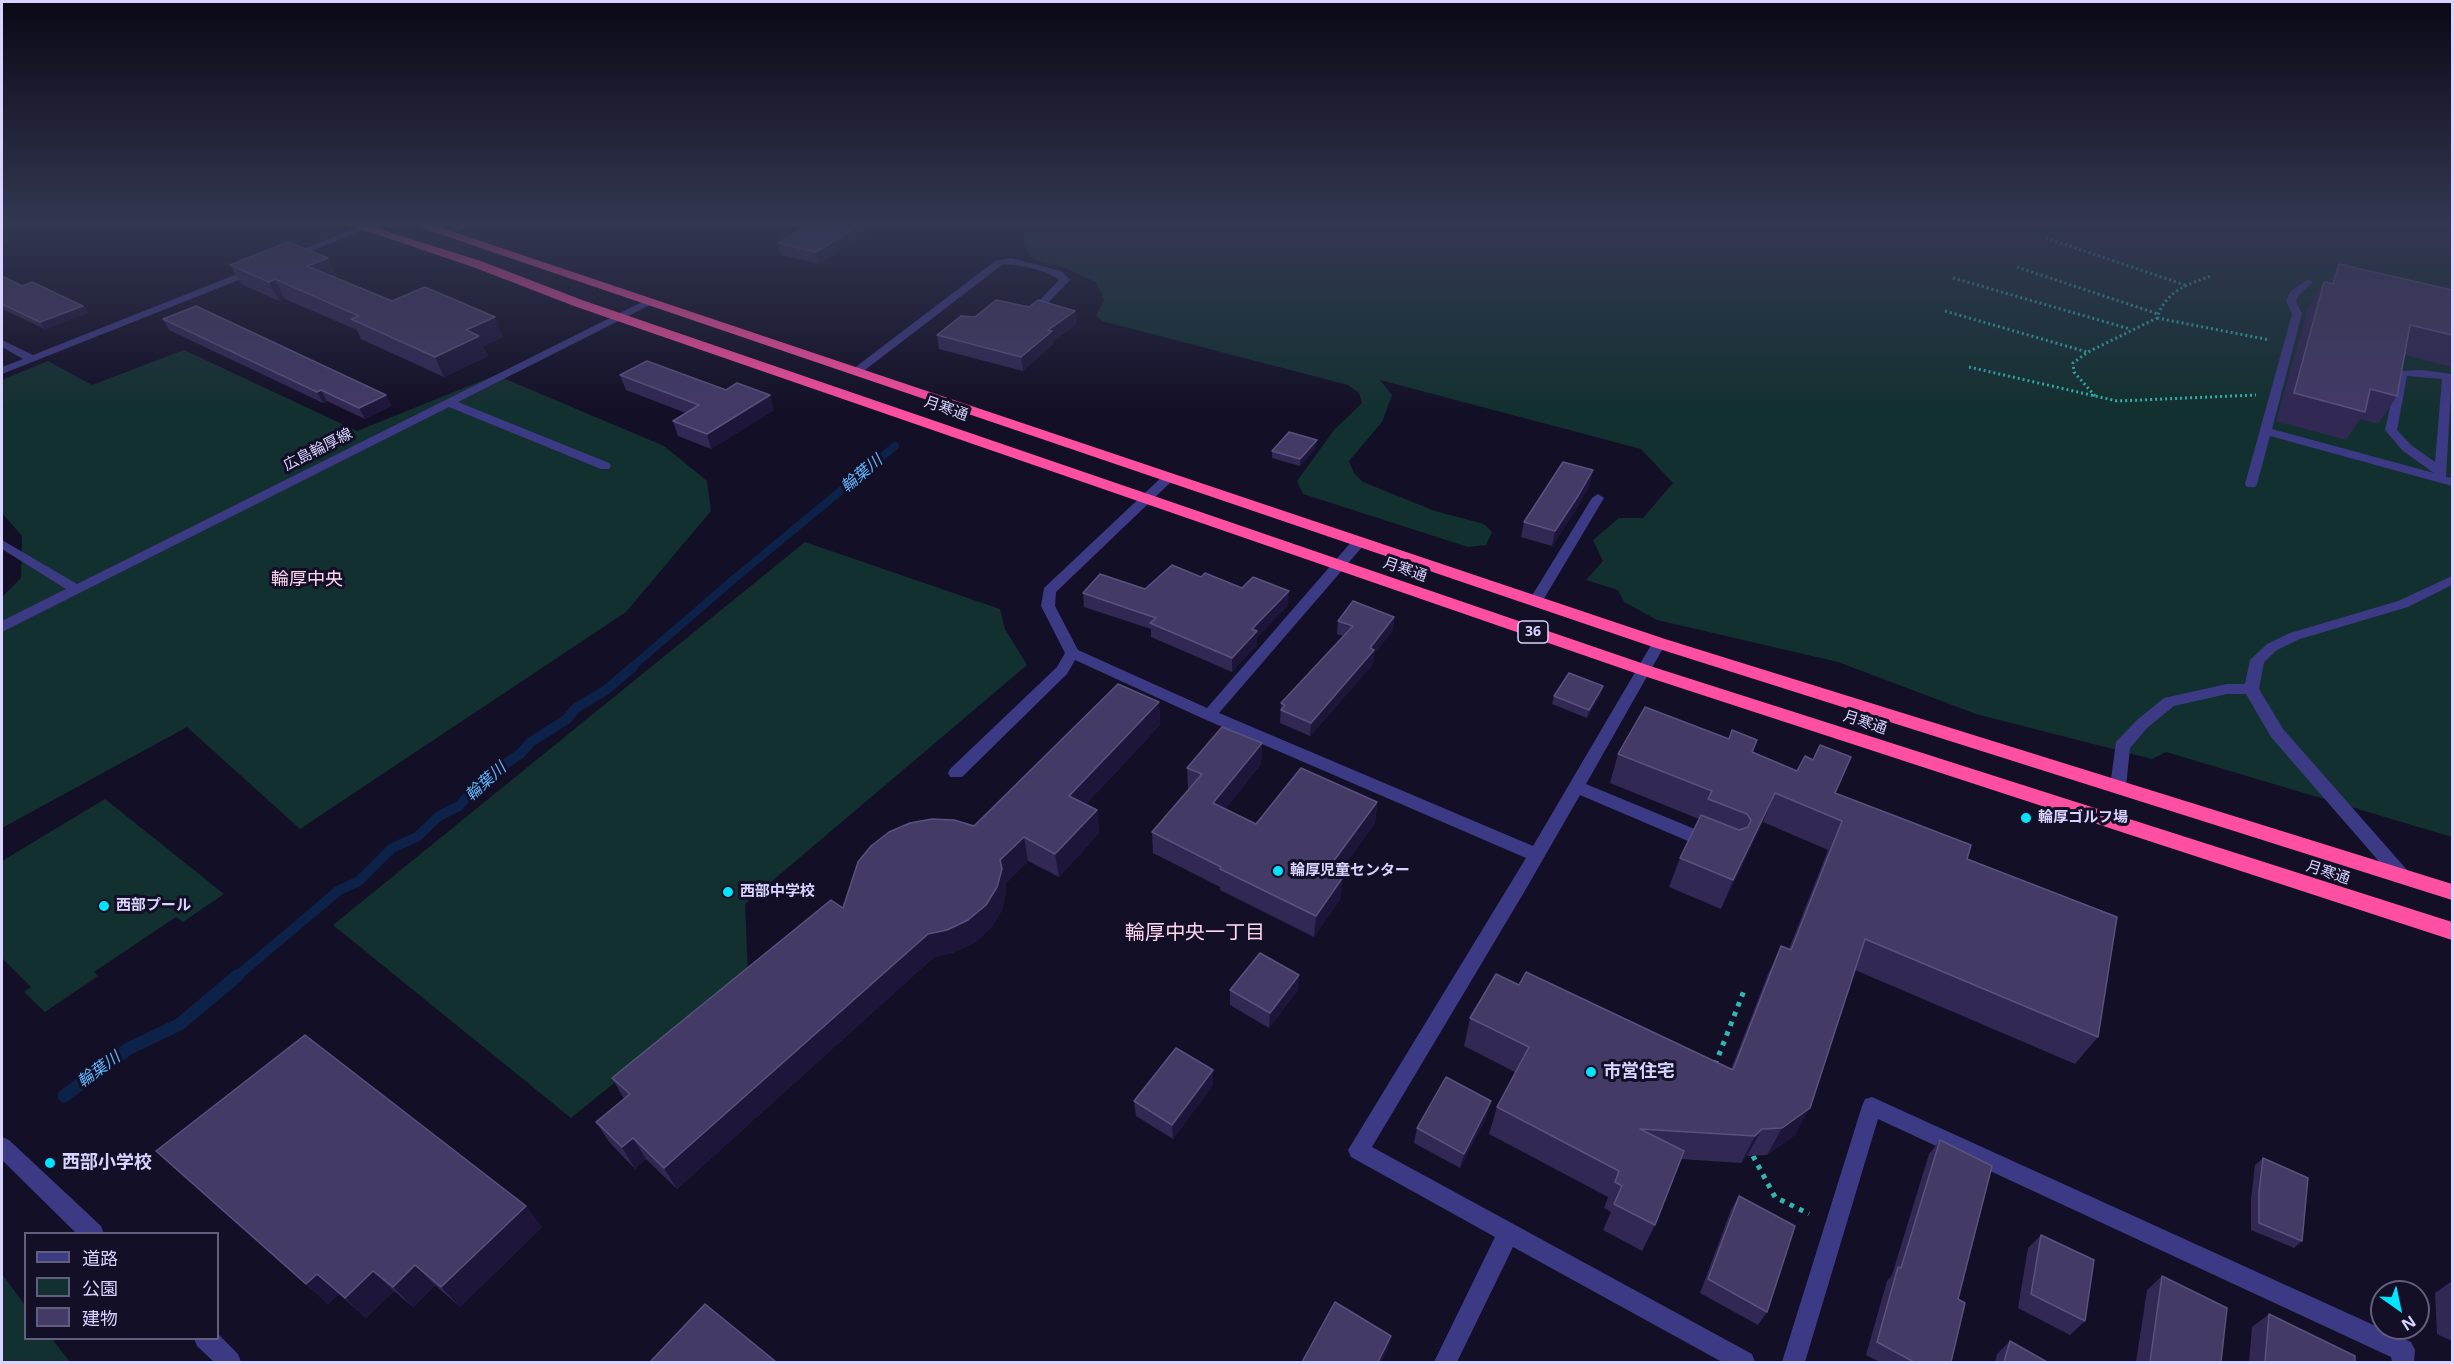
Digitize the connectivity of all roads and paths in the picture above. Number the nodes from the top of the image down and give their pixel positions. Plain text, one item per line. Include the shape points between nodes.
1 (213, 288) edge
2 (543, 288) edge
3 (607, 288) edge
4 (968, 288) edge
5 (1057, 288) edge
6 (1987, 288) edge
7 (2077, 288) edge
8 (2181, 288) edge
9 (2301, 288) edge
10 (648, 302) junction
11 (1042, 303) edge
12 (1945, 311) dead end
13 (621, 316) junction
14 (2157, 316) junction
15 (2131, 329) junction
16 (2, 343) edge
17 (2289, 344) junction
18 (2088, 352) junction
19 (32, 359) junction
20 (1969, 367) dead end
21 (2, 371) edge
22 (857, 371) junction
23 (2450, 377) edge
24 (2274, 394) junction
25 (2096, 397) junction
26 (448, 402) junction
27 (2265, 431) junction
28 (605, 466) dead end
29 (2440, 475) junction
30 (1169, 477) junction
31 (2452, 482) edge
32 (2251, 484) dead end
33 (1598, 498) dead end
34 (1147, 499) junction
35 (1358, 543) junction
36 (2, 544) edge
37 (1339, 566) junction
38 (2448, 586) edge
39 (77, 590) junction
40 (1535, 602) junction
41 (2, 627) edge
42 (1659, 643) junction
43 (1072, 653) junction
44 (1644, 670) junction
45 (2251, 689) junction
46 (1209, 715) junction
47 (956, 773) dead end
48 (1575, 786) junction
49 (2118, 788) junction
50 (1728, 850) edge
51 (1537, 855) junction
52 (2402, 876) junction
53 (2452, 892) edge
54 (2452, 931) edge
55 (1745, 988) dead end
56 (1713, 1068) edge
57 (2, 1147) edge
58 (1753, 1156) edge
59 (1809, 1214) dead end
60 (92, 1232) edge
61 (1508, 1234) junction
62 (207, 1340) edge
63 (230, 1362) edge
64 (1445, 1362) edge
65 (1744, 1362) edge
66 (1793, 1362) edge
67 (2403, 1362) edge

1 - 19 street
2 - 13 highway, 月寒通 / 36
3 - 10 highway, 月寒通 / 36
4 - 22 street
5 - 11 street
6 - 15 path
7 - 14 path
8 - 14 path via 2164,300
9 - 17 street via 2291,301 2297,314
10 - 13 street, 広島輪厚線
10 - 22 highway, 月寒通 / 36
12 - 18 path
13 - 26 street, 広島輪厚線
13 - 34 highway, 月寒通 / 36
14 - 15 path
14 - 17 path
15 - 18 path
16 - 19 street
17 - 24 street
18 - 25 path via 2073,363 2073,372
19 - 21 street
20 - 25 path
22 - 30 highway, 月寒通 / 36
23 - 29 street
23 - 29 street via 2402,373 2391,430
24 - 25 path via 2117,401
24 - 27 street
26 - 28 street
26 - 39 street, 広島輪厚線
27 - 29 street
27 - 32 street
29 - 31 street
30 - 34 street
30 - 35 highway, 月寒通 / 36
33 - 40 street
34 - 37 highway, 月寒通 / 36
34 - 43 street via 1049,591 1048,606
35 - 37 street
35 - 40 highway, 月寒通 / 36
36 - 39 street
37 - 44 highway, 月寒通 / 36
37 - 46 street
38 - 45 street via 2272,647 2257,660
39 - 41 street, 広島輪厚線
40 - 42 highway, 月寒通 / 36
42 - 44 street
42 - 49 highway, 月寒通 / 36
43 - 46 street
43 - 47 street via 1062,670
44 - 48 street
44 - 54 highway, 月寒通 / 36
45 - 49 street via 2227,688 2169,702 2122,746
45 - 52 street via 2302,765
46 - 51 street
48 - 50 street
48 - 51 street
49 - 52 highway, 月寒通 / 36
51 - 61 street via 1358,1150
52 - 53 highway, 月寒通 / 36
55 - 56 path
57 - 60 street
58 - 59 path via 1775,1197
61 - 64 street
61 - 65 street
62 - 63 street
66 - 67 street via 1872,1106 2403,1350

